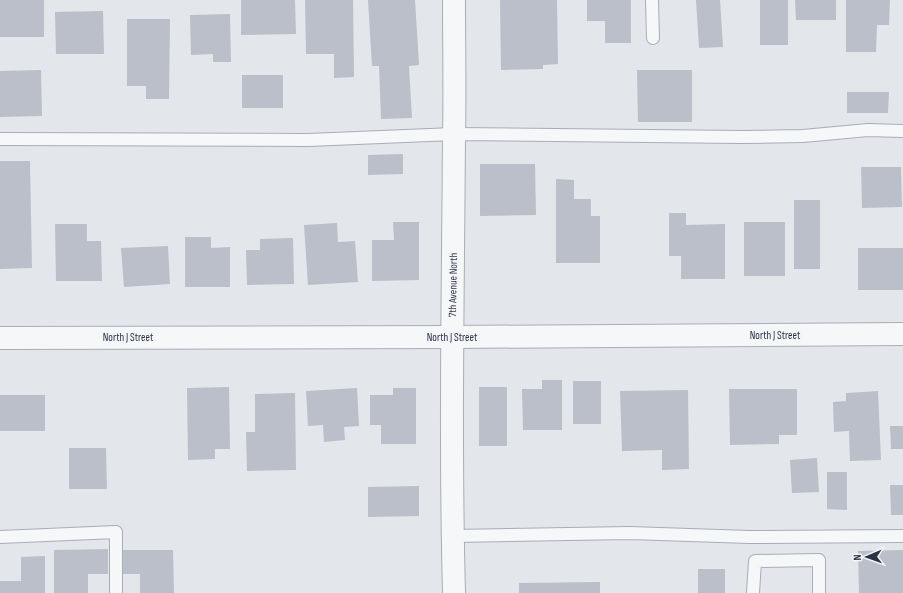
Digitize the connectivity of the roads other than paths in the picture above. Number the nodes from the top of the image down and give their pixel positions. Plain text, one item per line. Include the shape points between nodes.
1 (454, 0) edge
2 (652, 0) edge
3 (653, 38) dead end
4 (903, 131) edge
5 (454, 134) junction
6 (0, 139) edge
7 (903, 334) edge
8 (452, 337) junction
9 (0, 338) edge
10 (452, 536) junction
11 (903, 536) edge
12 (0, 537) edge
13 (116, 593) edge
14 (454, 593) edge
15 (753, 593) edge
16 (818, 593) edge

1 - 5 street, 7th Avenue North
2 - 3 lane
4 - 5 lane via 868,130 803,136 741,137
5 - 6 lane via 308,140
5 - 8 street, 7th Avenue North
7 - 8 street, North J Street
8 - 9 street, North J Street
8 - 10 street, 7th Avenue North
10 - 11 lane via 630,533 749,537
10 - 14 street, 7th Avenue North
12 - 13 lane via 116,532
15 - 16 lane via 755,561 819,560

